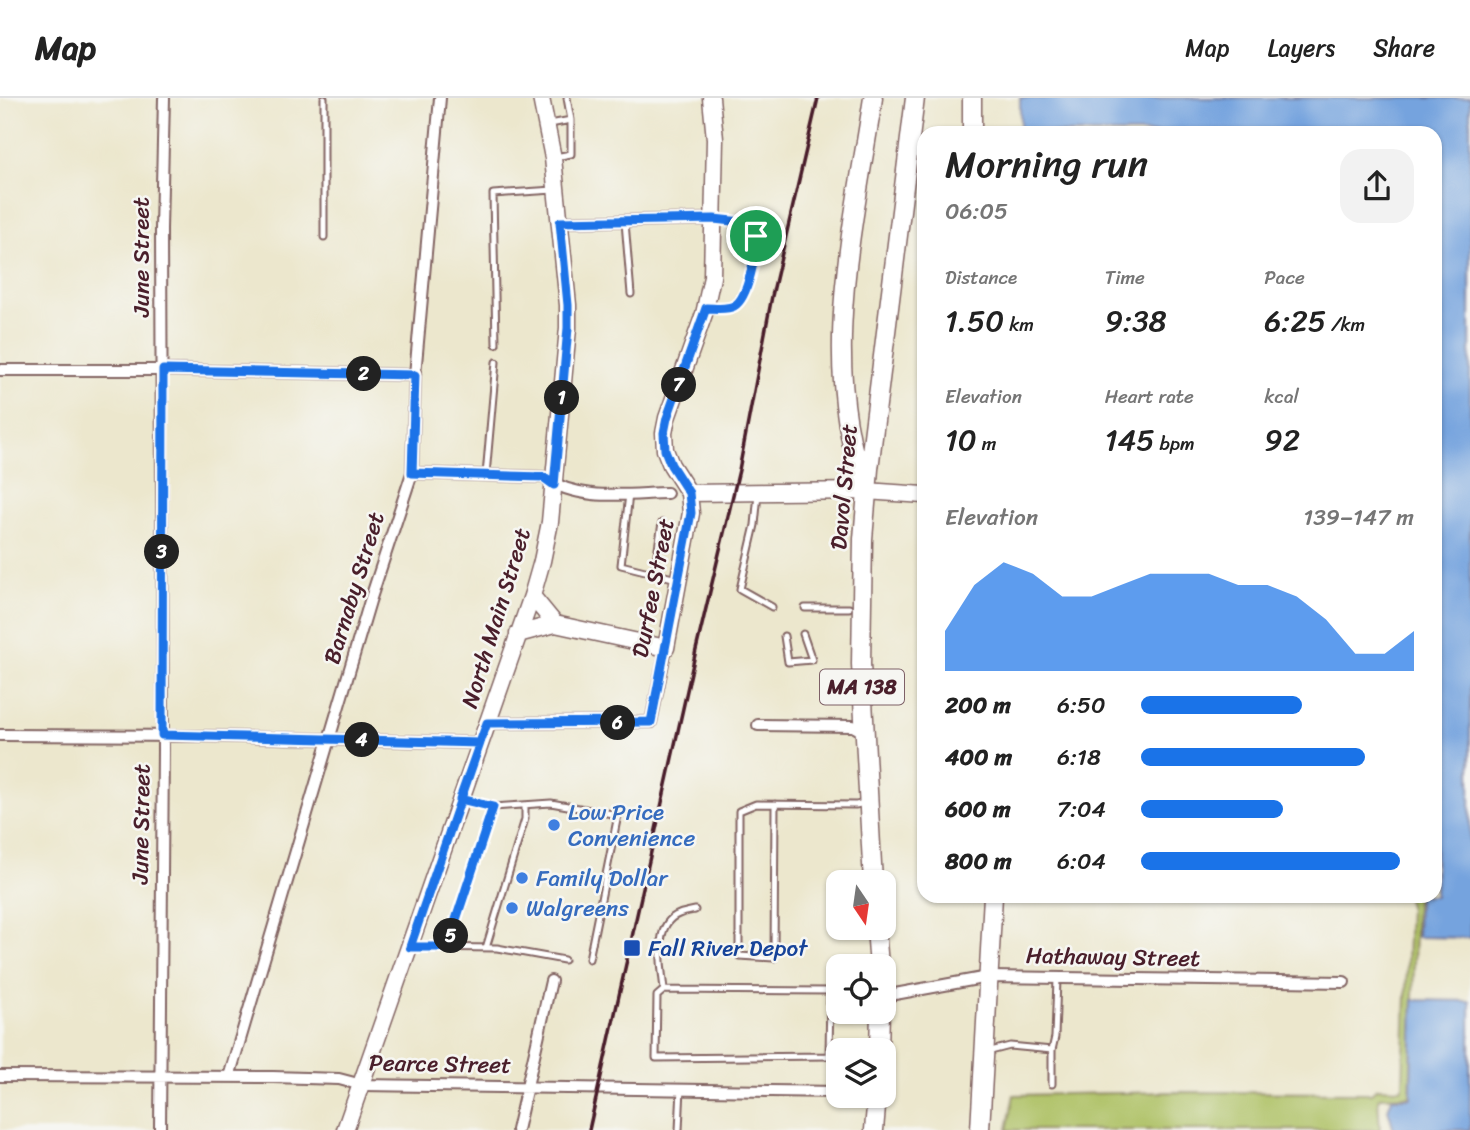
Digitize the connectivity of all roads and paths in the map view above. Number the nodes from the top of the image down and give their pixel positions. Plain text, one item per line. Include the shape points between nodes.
1 (164, 98) edge
2 (324, 98) edge
3 (440, 98) edge
4 (541, 98) edge
5 (567, 98) edge
6 (711, 98) edge
7 (873, 98) edge
8 (915, 98) edge
9 (972, 98) edge
10 (571, 120) junction
11 (547, 125) junction
12 (972, 126) edge
13 (553, 158) junction
14 (556, 190) junction
15 (714, 219) junction
16 (560, 222) junction
17 (625, 222) junction
18 (324, 237) dead end
19 (631, 295) dead end
20 (706, 308) junction
21 (496, 344) dead end
22 (496, 362) dead end
23 (0, 370) edge
24 (163, 370) junction
25 (415, 375) junction
26 (412, 473) junction
27 (486, 475) junction
28 (554, 485) junction
29 (866, 491) junction
30 (758, 492) junction
31 (667, 493) dead end
32 (689, 493) junction
33 (629, 494) junction
34 (917, 495) edge
35 (662, 523) dead end
36 (654, 573) junction
37 (680, 580) junction
38 (532, 596) junction
39 (772, 607) dead end
40 (805, 608) dead end
41 (849, 608) dead end
42 (555, 624) junction
43 (518, 634) junction
44 (803, 634) dead end
45 (784, 636) dead end
46 (666, 648) junction
47 (487, 723) junction
48 (758, 724) dead end
49 (864, 733) junction
50 (0, 735) edge
51 (162, 735) junction
52 (330, 739) junction
53 (480, 743) junction
54 (460, 799) junction
55 (867, 803) junction
56 (775, 804) junction
57 (525, 805) junction
58 (493, 807) junction
59 (872, 870) edge
60 (993, 903) edge
61 (695, 910) dead end
62 (410, 947) junction
63 (447, 947) junction
64 (486, 948) junction
65 (589, 959) dead end
66 (564, 960) dead end
67 (988, 977) junction
68 (1057, 977) junction
69 (551, 981) dead end
70 (1344, 982) dead end
71 (664, 990) junction
72 (826, 991) edge
73 (896, 994) edge
74 (830, 1024) edge
75 (1052, 1050) junction
76 (984, 1053) junction
77 (0, 1076) edge
78 (162, 1077) junction
79 (229, 1077) junction
80 (1052, 1084) dead end
81 (362, 1085) junction
82 (526, 1087) junction
83 (681, 1088) junction
84 (826, 1092) edge
85 (876, 1108) edge
86 (160, 1130) edge
87 (345, 1130) edge
88 (517, 1130) edge
89 (679, 1130) edge
90 (874, 1130) edge
91 (980, 1130) edge

1 - 24 street, June Street
2 - 18 lane
3 - 25 street, Barnaby Street
4 - 11 main road, North Main Street
5 - 10 lane
6 - 15 main road, Durfee Street
7 - 29 highway via 845,292 842,354 853,455
8 - 29 highway, Davol Street
9 - 12 highway
10 - 11 lane
10 - 13 lane via 571,155
11 - 13 main road, North Main Street
13 - 14 main road, North Main Street
14 - 16 main road, North Main Street
14 - 21 lane via 493,194
15 - 17 street
15 - 20 main road, Durfee Street
15 - 20 lane via 750,223 756,245 739,302
16 - 17 street
16 - 28 main road, North Main Street via 568,328
17 - 19 lane
20 - 32 main road, Durfee Street via 664,433 671,465
22 - 27 lane
23 - 24 street
24 - 25 street
24 - 51 street, June Street
25 - 26 street, Barnaby Street
26 - 27 street
26 - 52 street, Barnaby Street
27 - 28 street via 543,477
28 - 33 street via 581,494
28 - 38 main road, North Main Street
29 - 30 main road
29 - 34 main road
29 - 49 highway, Davol Street / MA 138 via 861,617
30 - 32 main road
30 - 39 lane via 740,589
31 - 33 street
32 - 37 main road, Durfee Street via 691,513
33 - 36 lane via 621,565
35 - 36 lane
36 - 37 lane
37 - 46 main road, Durfee Street
38 - 42 main road
38 - 43 main road, North Main Street
40 - 41 lane
42 - 43 main road
42 - 46 main road
43 - 47 main road, North Main Street
44 - 45 lane via 812,660 788,662
46 - 47 street, Durfee Street via 651,722
47 - 53 main road, North Main Street
48 - 49 street via 853,726
49 - 55 highway, Davol Street / MA 138
50 - 51 street
51 - 52 street
51 - 78 street, June Street
52 - 53 street
52 - 79 street, Barnaby Street
53 - 54 main road, North Main Street
54 - 58 lane
54 - 62 main road, North Main Street
55 - 56 lane
55 - 59 highway, Davol Street / MA 138
56 - 56 lane via 756,804 739,811 739,956 774,958
57 - 58 lane
57 - 64 lane via 525,819
57 - 65 lane via 551,803 618,815
58 - 63 lane
60 - 67 highway
61 - 71 lane via 676,914 664,926
62 - 63 lane
62 - 81 main road, North Main Street
63 - 64 lane
64 - 66 lane
67 - 68 street, Hathaway Street
67 - 73 street, Hathaway Street
67 - 76 highway
68 - 70 street, Hathaway Street
68 - 75 lane
69 - 82 street
71 - 72 lane
71 - 74 lane via 657,996 656,1058 829,1056
75 - 76 lane via 1010,1046
75 - 80 lane
76 - 91 highway
77 - 78 street, Pearce Street
78 - 79 street, Pearce Street
78 - 86 street, June Street
79 - 81 street, Pearce Street via 339,1079
81 - 82 street, Pearce Street
81 - 87 main road, North Main Street
82 - 83 street, Pearce Street
82 - 88 street
83 - 84 street, Pearce Street
83 - 89 lane
85 - 90 highway

